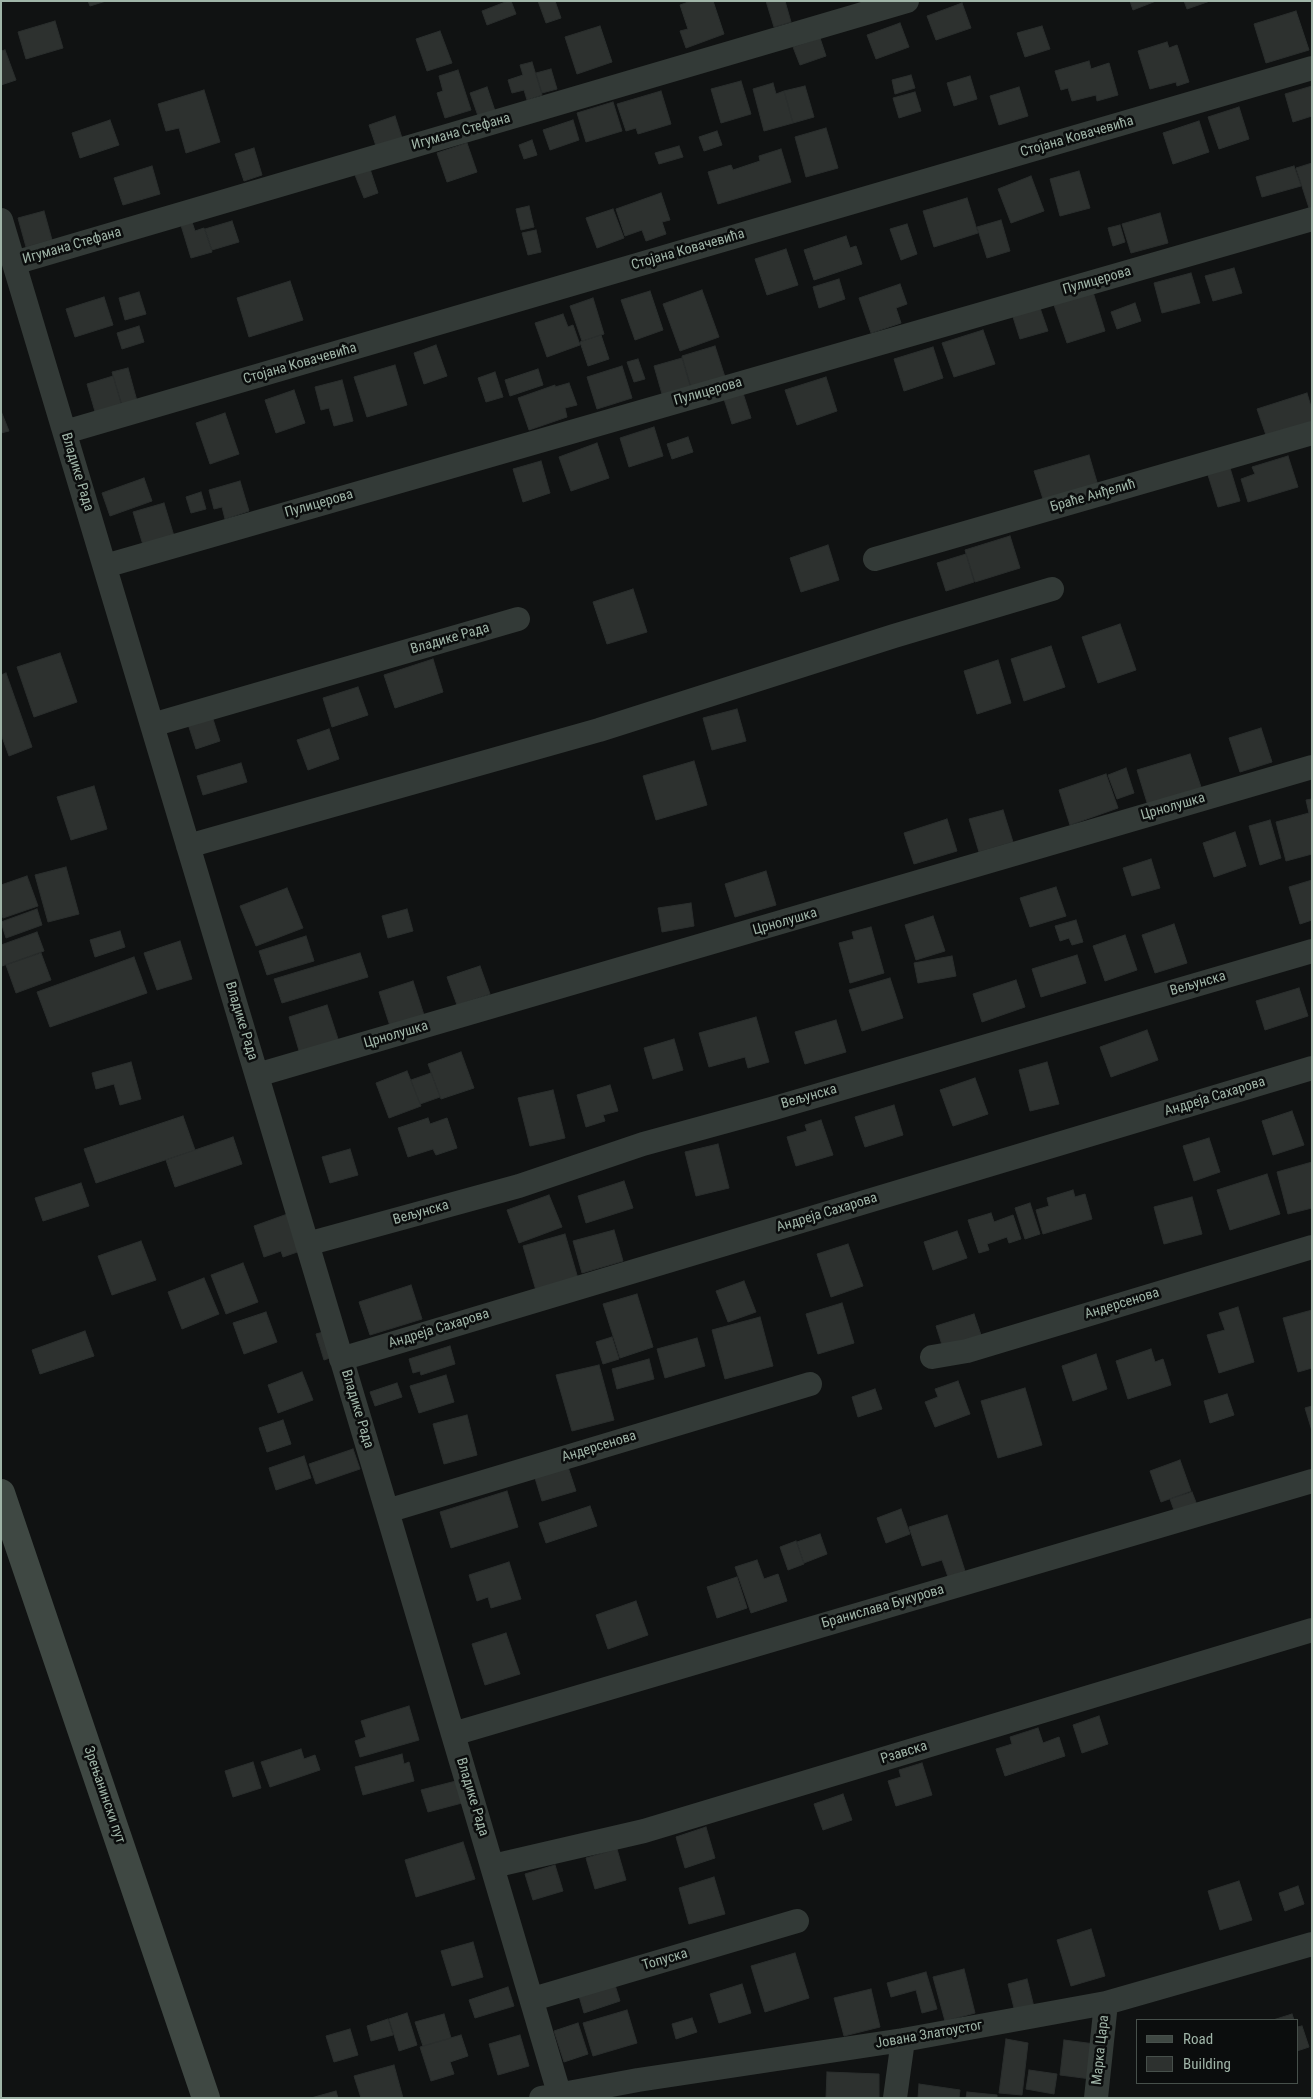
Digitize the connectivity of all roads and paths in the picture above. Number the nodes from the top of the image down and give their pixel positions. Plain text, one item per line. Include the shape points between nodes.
1 (907, 1) edge
2 (1312, 68) edge
3 (1312, 219) edge
4 (1, 220) edge
5 (14, 263) junction
6 (65, 432) junction
7 (1312, 433) edge
8 (875, 559) dead end
9 (105, 566) junction
10 (1052, 589) dead end
11 (518, 619) dead end
12 (152, 725) junction
13 (1312, 767) edge
14 (188, 846) junction
15 (1312, 951) edge
16 (1312, 1068) edge
17 (257, 1075) junction
18 (307, 1244) junction
19 (1312, 1247) edge
20 (932, 1357) dead end
21 (342, 1359) junction
22 (810, 1384) dead end
23 (1312, 1481) edge
24 (1, 1493) edge
25 (387, 1511) junction
26 (1312, 1630) edge
27 (453, 1734) junction
28 (493, 1866) junction
29 (797, 1921) dead end
30 (1312, 1944) edge
31 (533, 1999) junction
32 (1106, 2003) junction
33 (903, 2040) junction
34 (589, 2093) edge
35 (550, 2096) edge
36 (206, 2098) edge
37 (895, 2098) edge
38 (1096, 2098) edge

1 - 5 street, Игумана Стефана
2 - 6 street, Стојана Ковачевића
3 - 9 street, Пулицерова
4 - 5 street, Владике Рада
5 - 6 street, Владике Рада
6 - 9 street, Владике Рада
7 - 8 street, Браће Анђелић
9 - 12 street, Владике Рада
10 - 14 street via 599,730
11 - 12 street, Владике Рада
12 - 14 street, Владике Рада
13 - 17 street, Црнолушка
14 - 17 street, Владике Рада
15 - 18 street, Вељунска via 643,1144 519,1186
16 - 21 street, Андреја Сахарова
17 - 18 street, Владике Рада
18 - 21 street, Владике Рада
19 - 20 street, Андерсенова via 967,1351
21 - 25 street, Владике Рада
22 - 25 street, Андерсенова
23 - 27 street, Бранислава Букурова
24 - 36 main road, Зрењанински пут
25 - 27 street, Владике Рада
26 - 28 street, Рзавска via 644,1830
27 - 28 street, Владике Рада
28 - 31 street, Владике Рада
29 - 31 street, Топуска
30 - 32 street, Јована Златоустог
31 - 35 street, Владике Рада
32 - 33 street, Јована Златоустог
32 - 38 street, Марка Цара
33 - 34 street, Јована Златоустог
33 - 37 street
34 - 35 street, Јована Златоустог

